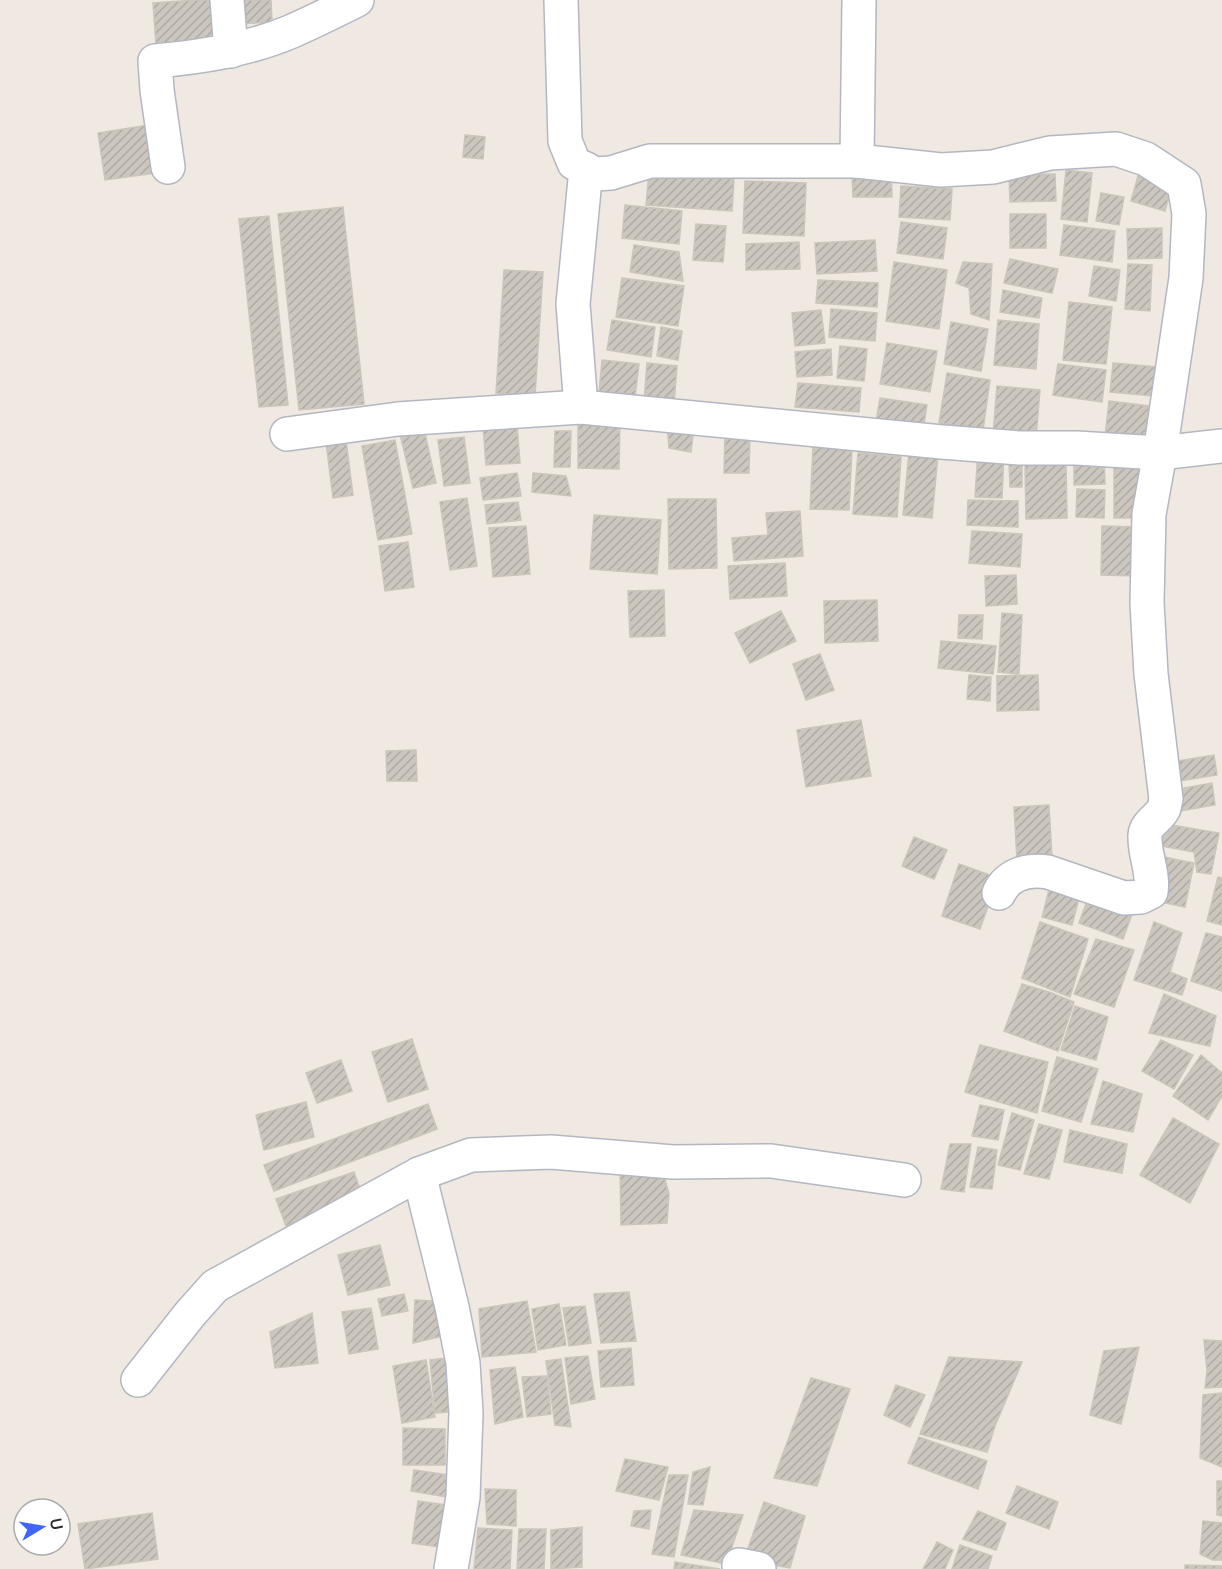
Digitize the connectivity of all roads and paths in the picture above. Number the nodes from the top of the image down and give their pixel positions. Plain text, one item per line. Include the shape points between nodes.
1 (226, 0) edge
2 (357, 0) edge
3 (561, 0) edge
4 (859, 0) edge
5 (231, 51) junction
6 (857, 161) junction
7 (168, 167) dead end
8 (586, 169) junction
9 (581, 407) junction
10 (287, 434) dead end
11 (1222, 446) edge
12 (1160, 453) junction
13 (999, 893) dead end
14 (419, 1174) junction
15 (904, 1180) dead end
16 (138, 1380) dead end
17 (451, 1569) edge

1 - 5 street
2 - 5 street via 289,32
3 - 8 street via 565,141 574,163
4 - 6 street
5 - 7 street via 155,61
6 - 8 street via 650,161 612,173 595,174
6 - 12 street via 941,170 993,167 1050,153 1116,149 1146,159 1184,184 1189,214 1186,279
8 - 9 street via 573,304
9 - 10 street via 398,419
9 - 12 street via 942,442
11 - 12 street
12 - 13 street via 1149,514 1147,603 1166,799 1164,808 1145,832 1151,891 1141,897 1124,898 1038,870 1009,879
14 - 15 street via 471,1155 550,1152 673,1162 771,1161
14 - 16 street via 215,1286
14 - 17 street via 463,1363 463,1497

